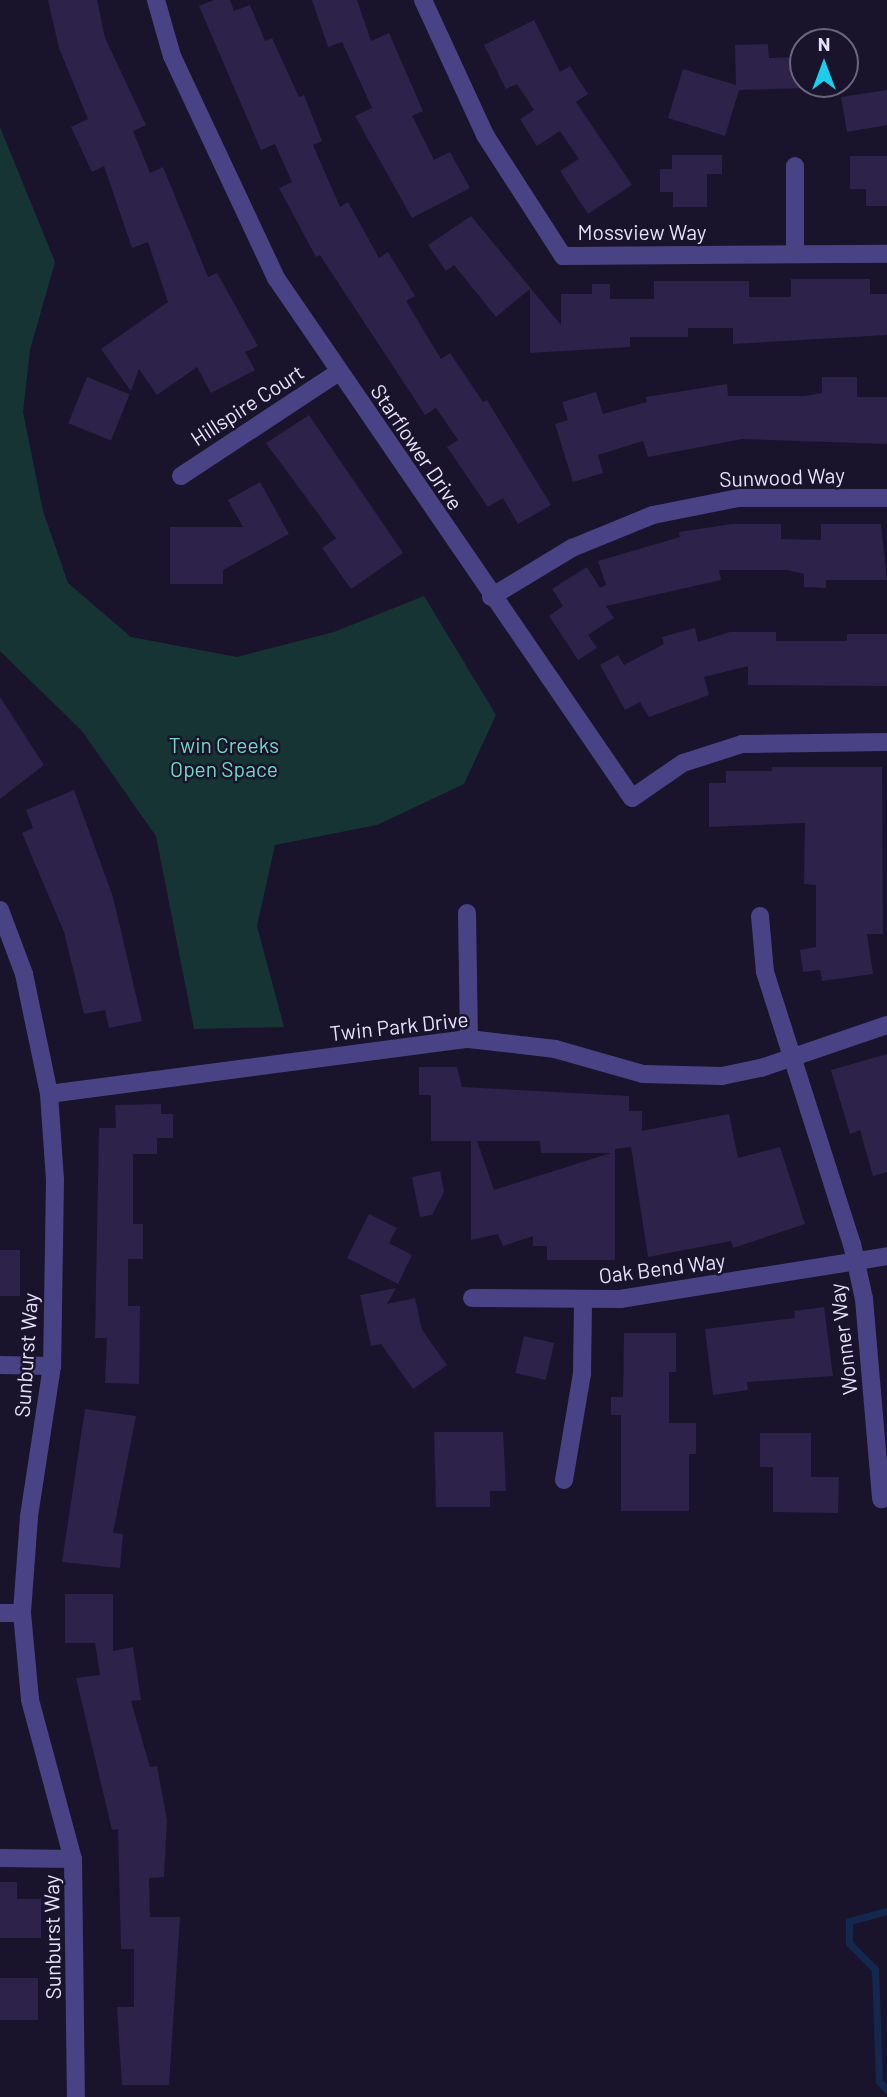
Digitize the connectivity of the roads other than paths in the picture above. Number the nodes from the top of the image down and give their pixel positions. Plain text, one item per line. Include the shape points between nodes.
1 (156, 0) edge
2 (423, 0) edge
3 (795, 166) dead end
4 (795, 254) junction
5 (887, 254) edge
6 (339, 372) junction
7 (181, 476) dead end
8 (887, 498) edge
9 (491, 597) junction
10 (887, 742) edge
11 (0, 910) edge
12 (467, 913) dead end
13 (760, 916) dead end
14 (887, 1025) edge
15 (470, 1039) junction
16 (792, 1058) junction
17 (50, 1094) junction
18 (887, 1256) edge
19 (856, 1262) junction
20 (472, 1298) dead end
21 (583, 1300) junction
22 (0, 1365) edge
23 (52, 1366) junction
24 (564, 1480) dead end
25 (881, 1499) dead end
26 (0, 1613) edge
27 (22, 1613) junction
28 (0, 1858) edge
29 (73, 1859) junction
30 (76, 2097) edge

1 - 6 street, Starflower Drive via 172,56 255,241
2 - 4 street, Mossview Way via 485,135 563,256
3 - 4 street
4 - 5 street, Mossview Way
6 - 7 street, Hillspire Court
6 - 9 street, Starflower Drive
8 - 9 street, Sunwood Way via 738,498 653,514 572,548
9 - 10 street, Starflower Drive via 632,798 683,763 742,744
11 - 17 street, Sunburst Way via 27,986
12 - 15 street
13 - 16 street, Wonner Way via 765,972
14 - 16 street, Twin Park Drive
15 - 16 street, Twin Park Drive via 531,1045 630,1072 683,1078 722,1076
15 - 17 street, Twin Park Drive
16 - 19 street, Wonner Way
17 - 23 street, Sunburst Way via 55,1180
18 - 19 street, Oak Bend Way
19 - 21 street, Oak Bend Way via 663,1294
19 - 25 street, Wonner Way
20 - 21 street, Oak Bend Way
21 - 24 street via 582,1374
22 - 23 street
23 - 27 street, Sunburst Way via 29,1517
26 - 27 street
27 - 29 street, Sunburst Way via 30,1700
28 - 29 street
29 - 30 street, Sunburst Way

